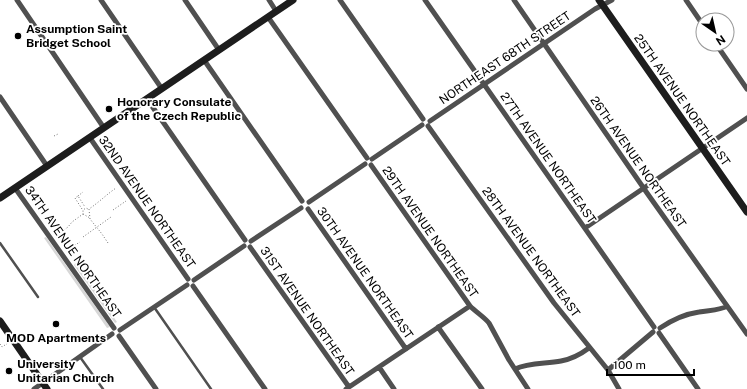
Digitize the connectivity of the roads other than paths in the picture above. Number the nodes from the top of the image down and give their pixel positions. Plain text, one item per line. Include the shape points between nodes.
1 (17, 0) edge
2 (101, 0) edge
3 (185, 0) edge
4 (269, 0) edge
5 (293, 0) edge
6 (340, 0) edge
7 (425, 0) edge
8 (514, 0) edge
9 (612, 0) edge
10 (686, 0) edge
11 (601, 2) edge
12 (276, 11) junction
13 (695, 13) edge
14 (268, 17) junction
15 (544, 43) junction
16 (219, 50) junction
17 (722, 52) edge
18 (204, 60) junction
19 (484, 84) junction
20 (162, 89) junction
21 (747, 89) edge
22 (0, 97) edge
23 (147, 99) junction
24 (747, 118) edge
25 (427, 124) junction
26 (104, 128) junction
27 (90, 138) junction
28 (702, 148) junction
29 (368, 160) junction
30 (47, 166) junction
31 (15, 188) junction
32 (645, 188) junction
33 (0, 198) edge
34 (302, 201) junction
35 (309, 202) junction
36 (301, 208) junction
37 (308, 209) junction
38 (747, 212) edge
39 (585, 228) junction
40 (0, 243) edge
41 (248, 244) junction
42 (188, 279) junction
43 (194, 280) junction
44 (187, 285) junction
45 (193, 286) junction
46 (38, 297) dead end
47 (470, 306) junction
48 (727, 306) junction
49 (154, 307) junction
50 (0, 321) edge
51 (438, 327) junction
52 (114, 328) junction
53 (120, 330) junction
54 (656, 330) junction
55 (112, 334) junction
56 (747, 334) edge
57 (119, 336) junction
58 (589, 348) junction
59 (406, 349) junction
60 (80, 357) junction
61 (379, 367) junction
62 (515, 369) junction
63 (608, 370) junction
64 (43, 382) junction
65 (348, 388) edge
66 (34, 389) edge
67 (47, 389) edge
68 (103, 389) edge
69 (156, 389) edge
70 (211, 389) edge
71 (265, 389) edge
72 (394, 389) edge
73 (482, 389) edge
74 (528, 389) edge
75 (619, 389) edge
76 (698, 389) edge

1 - 26 street, 32ND AVENUE NORTHEAST
2 - 20 street
3 - 16 street
4 - 12 street
5 - 12 main road
6 - 25 street via 424,119 426,118
7 - 19 street, 27TH AVENUE NORTHEAST
8 - 15 street, 26TH AVENUE NORTHEAST
9 - 11 street, NORTHEAST 68TH STREET
10 - 13 street
11 - 15 street, NORTHEAST 68TH STREET
11 - 28 main road, 25TH AVENUE NORTHEAST
12 - 14 main road
14 - 16 main road
14 - 29 street
15 - 19 street, NORTHEAST 68TH STREET
15 - 32 street, 26TH AVENUE NORTHEAST
16 - 18 main road
17 - 21 street
18 - 20 main road
18 - 34 street, 30TH AVENUE NORTHEAST
19 - 25 street, NORTHEAST 68TH STREET
19 - 39 street, 27TH AVENUE NORTHEAST
20 - 23 main road
22 - 30 street
23 - 26 main road
23 - 41 street, 31ST AVENUE NORTHEAST
24 - 28 street
25 - 29 street, NORTHEAST 68TH STREET
25 - 58 street, 28TH AVENUE NORTHEAST
26 - 27 main road
27 - 30 main road
27 - 42 street, 32ND AVENUE NORTHEAST
28 - 32 street
28 - 38 main road, 25TH AVENUE NORTHEAST
29 - 35 street, NORTHEAST 68TH STREET
29 - 47 street, 29TH AVENUE NORTHEAST via 367,166 371,165
30 - 31 main road
31 - 33 main road
31 - 52 street, 34TH AVENUE NORTHEAST
32 - 39 street
32 - 48 street, 26TH AVENUE NORTHEAST
34 - 35 street
34 - 36 street
35 - 37 street
36 - 37 street
36 - 41 street
37 - 59 street, 30TH AVENUE NORTHEAST
39 - 54 street, 27TH AVENUE NORTHEAST
40 - 46 lane
41 - 43 street
41 - 65 street, 31ST AVENUE NORTHEAST
42 - 43 street
42 - 44 street
43 - 45 street
44 - 45 street
44 - 49 street
45 - 71 street, 32ND AVENUE NORTHEAST
47 - 51 street
47 - 62 street, 29TH AVENUE NORTHEAST via 486,320
48 - 54 street via 720,310 684,316
48 - 56 street, 26TH AVENUE NORTHEAST
49 - 53 street
49 - 70 lane
50 - 64 main road
51 - 59 street
51 - 73 street
52 - 53 street
52 - 55 street
53 - 57 street
54 - 63 street
54 - 76 street, 27TH AVENUE NORTHEAST
55 - 57 street
55 - 60 street
57 - 69 street, 34TH AVENUE NORTHEAST
58 - 62 street via 568,360 527,364
58 - 63 street, 28TH AVENUE NORTHEAST
59 - 61 street
60 - 64 street
60 - 68 lane
61 - 65 street
61 - 72 street
62 - 74 street, 29TH AVENUE NORTHEAST
63 - 75 street, 28TH AVENUE NORTHEAST
64 - 66 street
64 - 67 main road

